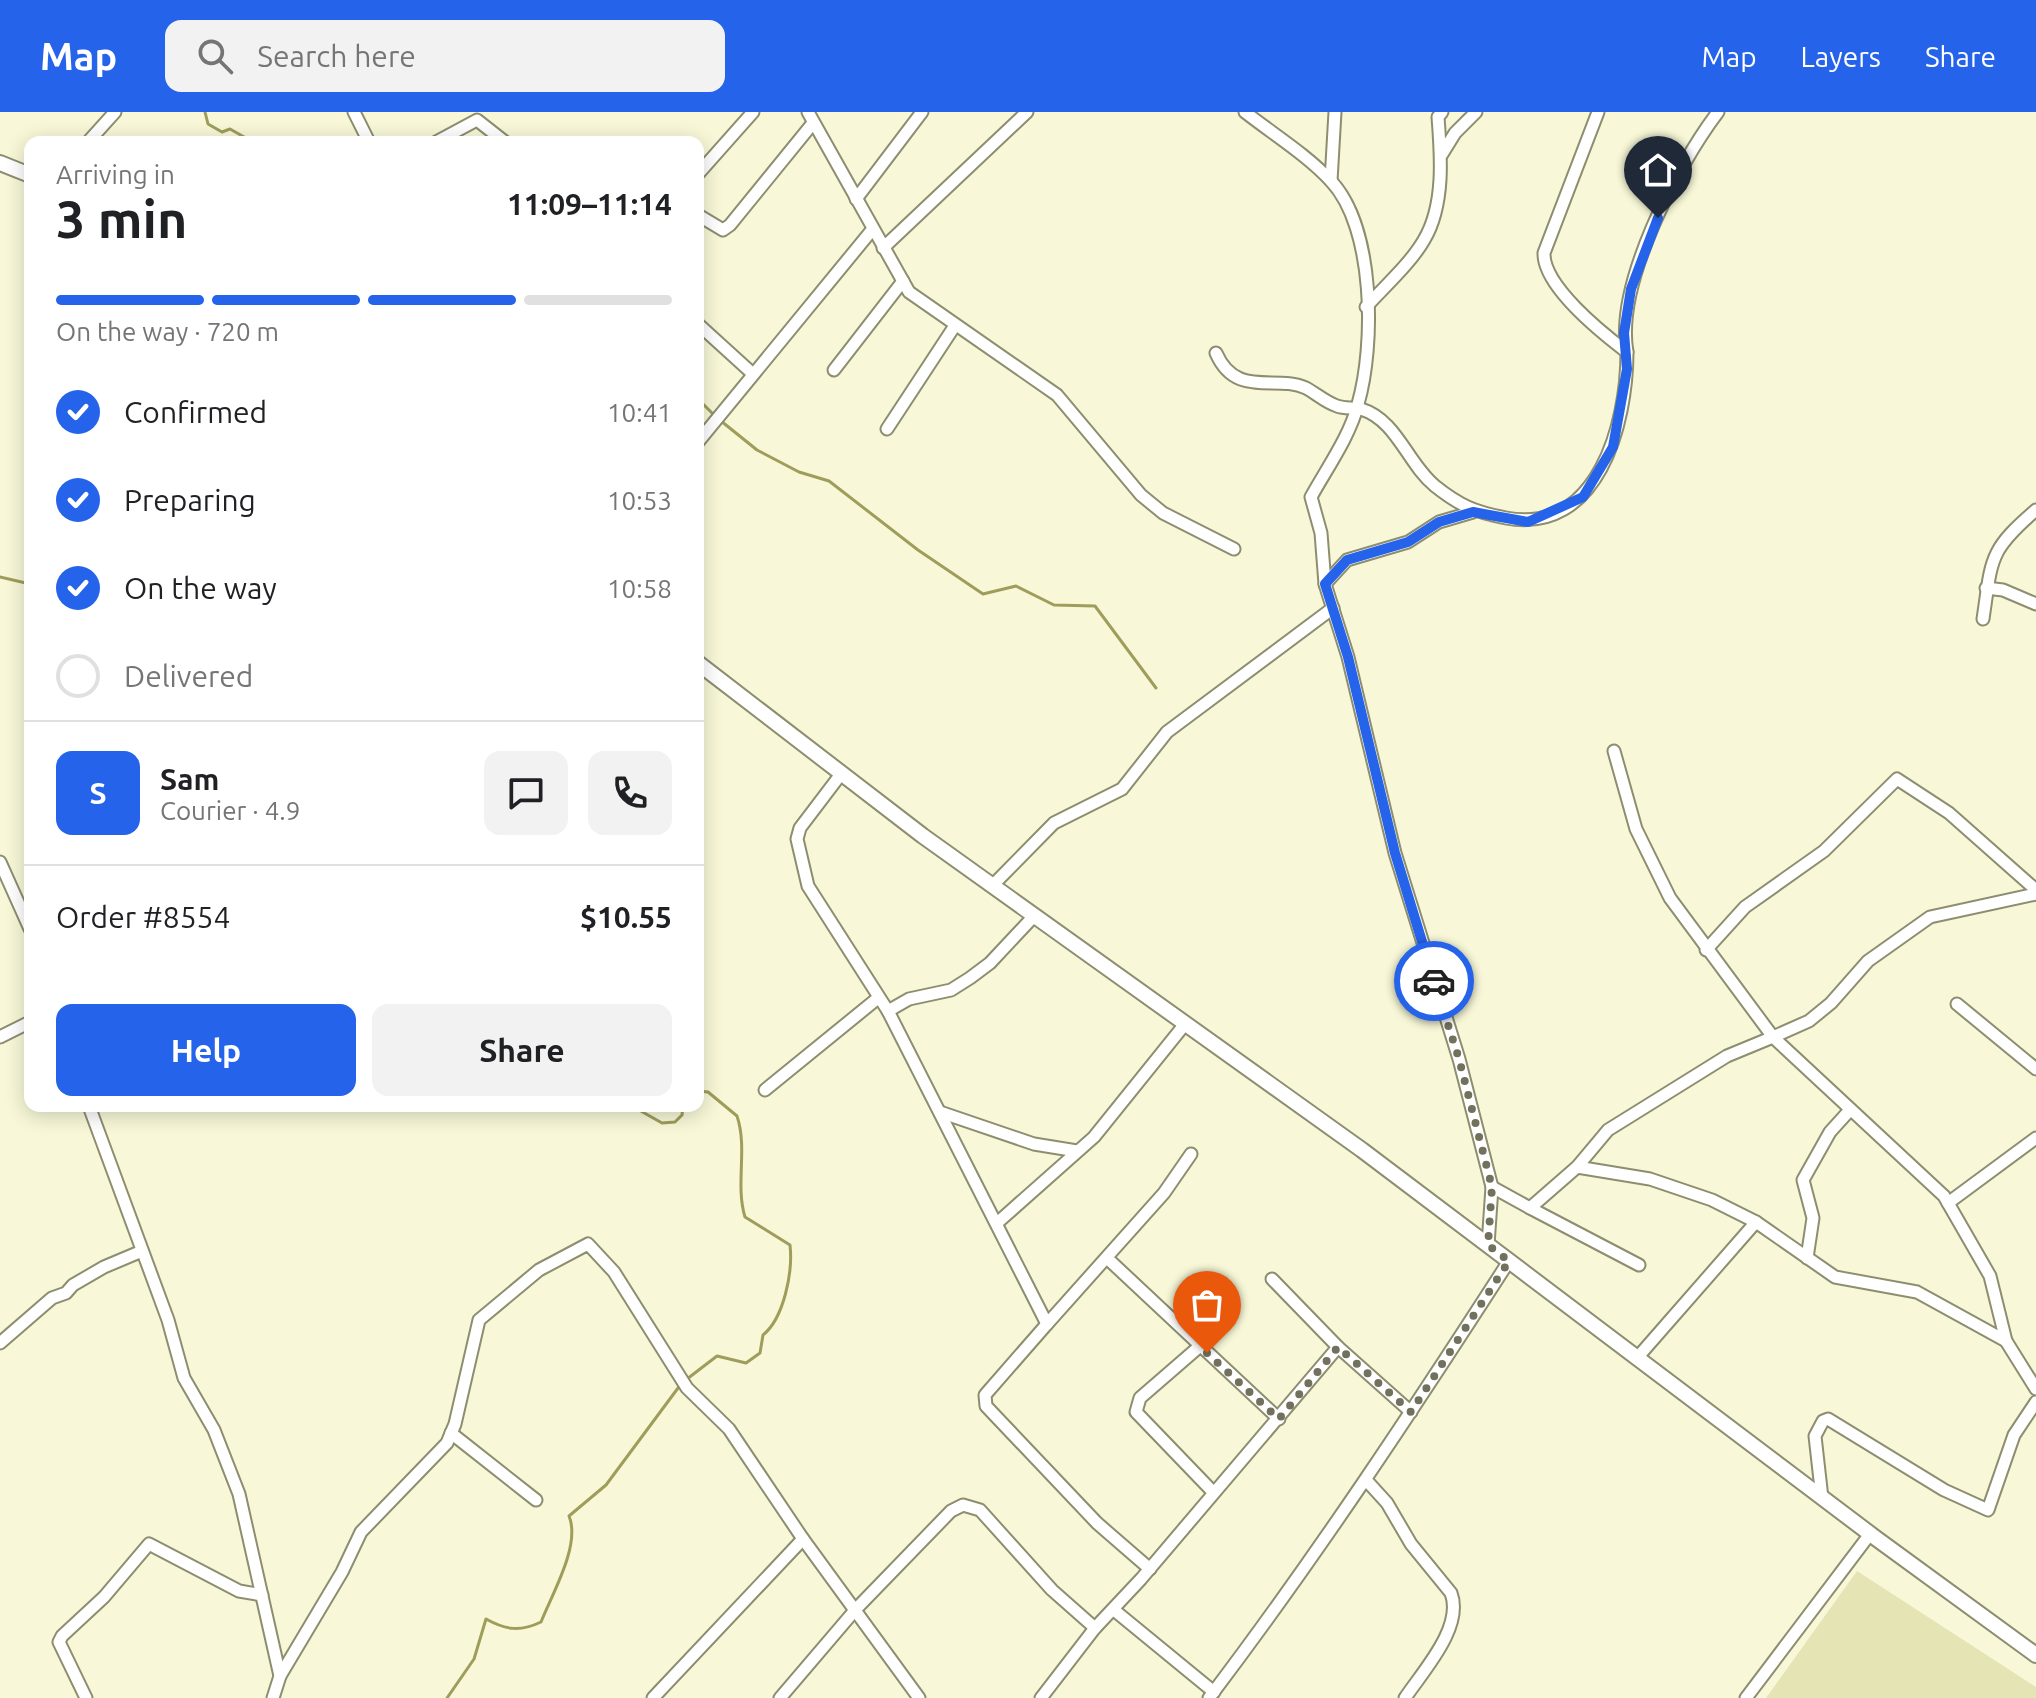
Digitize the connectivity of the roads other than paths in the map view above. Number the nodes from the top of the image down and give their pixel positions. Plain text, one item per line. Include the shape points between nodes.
1 (115, 112) edge
2 (354, 112) edge
3 (753, 112) edge
4 (922, 112) edge
5 (1027, 112) edge
6 (1245, 112) edge
7 (1335, 112) edge
8 (1442, 112) edge
9 (1476, 112) edge
10 (1598, 112) edge
11 (1718, 112) edge
12 (810, 117) edge
13 (93, 136) edge
14 (366, 136) edge
15 (447, 136) edge
16 (497, 136) edge
17 (1441, 155) junction
18 (0, 163) edge
19 (704, 167) edge
20 (24, 173) edge
21 (1331, 181) junction
22 (856, 199) junction
23 (704, 219) edge
24 (872, 230) junction
25 (883, 248) junction
26 (903, 281) junction
27 (1366, 307) junction
28 (954, 327) junction
29 (704, 329) edge
30 (1627, 352) junction
31 (1216, 353) dead end
32 (834, 370) dead end
33 (753, 374) junction
34 (1358, 408) junction
35 (887, 429) dead end
36 (704, 435) edge
37 (2036, 510) edge
38 (1473, 512) junction
39 (1234, 549) dead end
40 (1325, 584) junction
41 (1986, 588) junction
42 (2036, 604) edge
43 (1333, 608) junction
44 (1983, 619) dead end
45 (704, 668) edge
46 (1614, 751) dead end
47 (841, 774) junction
48 (0, 862) edge
49 (992, 886) junction
50 (2036, 892) edge
51 (24, 916) edge
52 (1034, 916) junction
53 (1706, 950) junction
54 (878, 998) junction
55 (1957, 1004) dead end
56 (888, 1011) junction
57 (1185, 1024) junction
58 (24, 1025) edge
59 (0, 1037) edge
60 (1773, 1037) junction
61 (2036, 1069) edge
62 (765, 1090) dead end
63 (1849, 1111) junction
64 (91, 1112) edge
65 (939, 1112) junction
66 (2036, 1138) edge
67 (1077, 1151) junction
68 (1191, 1154) dead end
69 (1577, 1167) junction
70 (1492, 1187) junction
71 (1948, 1203) junction
72 (1530, 1208) junction
73 (1756, 1222) junction
74 (997, 1223) junction
75 (1488, 1245) junction
76 (142, 1251) junction
77 (1807, 1258) junction
78 (1108, 1259) junction
79 (1509, 1261) junction
80 (1639, 1265) dead end
81 (1272, 1279) dead end
82 (1047, 1324) junction
83 (2006, 1341) junction
84 (0, 1343) edge
85 (1200, 1346) junction
86 (1338, 1347) junction
87 (1637, 1358) junction
88 (2036, 1389) edge
89 (2036, 1402) edge
90 (1411, 1412) junction
91 (1279, 1419) junction
92 (451, 1433) junction
93 (1367, 1481) junction
94 (1213, 1492) junction
95 (1822, 1498) junction
96 (536, 1500) dead end
97 (1870, 1534) junction
98 (803, 1539) junction
99 (1150, 1569) junction
100 (262, 1595) junction
101 (856, 1609) junction
102 (1114, 1610) junction
103 (1095, 1628) junction
104 (2036, 1655) edge
105 (280, 1676) junction
106 (1054, 1684) junction
107 (913, 1695) edge
108 (1212, 1695) edge
109 (1061, 1697) edge
110 (86, 1698) edge
111 (273, 1698) edge
112 (653, 1698) edge
113 (780, 1698) edge
114 (1041, 1698) edge
115 (1405, 1698) edge
116 (1746, 1698) edge

1 - 13 street
2 - 14 street
3 - 19 street
4 - 22 street
5 - 25 street
6 - 21 street
7 - 21 street
8 - 17 street
9 - 17 street
10 - 30 street via 1543,263 1563,293
11 - 30 street via 1680,167 1631,289 1624,333
12 - 22 street
12 - 23 street via 730,225 723,230
15 - 16 street via 477,120
17 - 27 street via 1432,226
18 - 20 main road
21 - 27 street via 1353,213
22 - 24 street
24 - 25 street
24 - 33 street
25 - 26 street
26 - 28 street via 909,292
26 - 32 street
27 - 34 street via 1368,364
28 - 35 street
28 - 39 street via 1057,395 1141,495 1163,513
29 - 33 street
30 - 38 street via 1613,447 1583,497 1528,522
31 - 34 street via 1220,362 1257,385 1295,385 1341,408
33 - 36 street
34 - 38 street via 1377,416 1413,465
34 - 40 street via 1311,497 1321,533
37 - 41 street via 1996,548
38 - 40 street via 1439,522 1408,542 1347,560
40 - 43 street
41 - 42 street
41 - 44 street
43 - 49 street via 1167,732 1122,789 1054,823
43 - 70 street via 1395,853 1459,1059
45 - 47 main road
46 - 53 street via 1647,857
47 - 49 main road
47 - 54 street via 797,839 808,886
48 - 51 street
49 - 52 main road
50 - 53 street via 1961,822 1897,779 1824,851 1745,907
50 - 60 street via 1930,917 1868,961 1809,1021
52 - 56 street via 970,978 951,990 909,999
52 - 57 main road
53 - 60 street
54 - 56 street
54 - 62 street
55 - 61 street
56 - 65 street
57 - 67 street
57 - 75 main road
58 - 59 street
60 - 63 street
60 - 69 street via 1727,1056 1620,1122
63 - 71 street via 1908,1159
63 - 77 street via 1830,1132 1803,1180 1813,1218
64 - 76 street
65 - 67 street via 1034,1144
65 - 74 street
66 - 71 street
67 - 74 street
68 - 78 street
69 - 72 street
69 - 73 street via 1661,1181
70 - 72 street
70 - 75 street
71 - 83 street via 1990,1276
72 - 80 street
73 - 77 street
73 - 87 street
74 - 82 street
75 - 79 main road
76 - 84 street via 52,1298
76 - 100 street via 184,1378 214,1430 239,1494
77 - 83 street via 1847,1282 1917,1292
78 - 82 street
78 - 85 street
79 - 87 main road
79 - 90 street
81 - 86 street
82 - 99 street via 985,1395 986,1406 1097,1523
83 - 88 street
85 - 91 street
85 - 94 street via 1140,1398 1136,1412
86 - 90 street
86 - 91 street
87 - 95 main road
89 - 95 street via 2014,1435 1988,1510 1944,1490 1828,1419 1815,1436
90 - 93 street
91 - 94 street
92 - 96 street
92 - 98 street via 479,1320 539,1270 588,1244 614,1272 687,1388 729,1429
92 - 105 street via 428,1465 361,1532
93 - 108 street
93 - 115 street via 1455,1603 1443,1640
94 - 99 street
95 - 97 main road
97 - 104 main road
97 - 116 street
98 - 101 street
98 - 112 street
99 - 102 street
100 - 105 street
100 - 110 street via 239,1591 149,1544 59,1642
101 - 103 street via 951,1511 972,1504
101 - 107 street
101 - 113 street
102 - 103 street
102 - 108 street
103 - 106 street
105 - 111 street
106 - 109 street
106 - 114 street

